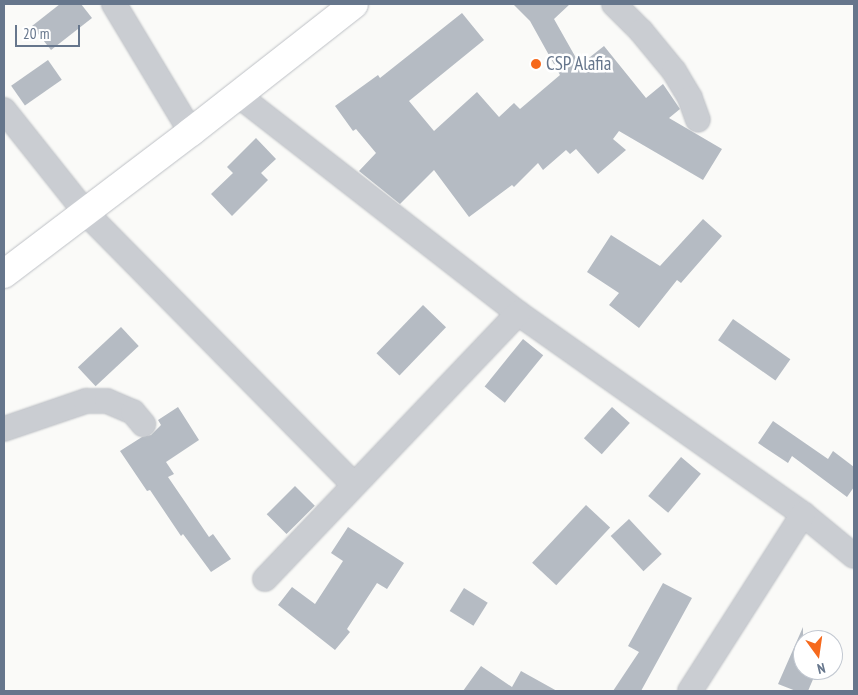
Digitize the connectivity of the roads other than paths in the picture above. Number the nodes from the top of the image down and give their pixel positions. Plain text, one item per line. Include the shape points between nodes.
1 (114, 4) edge
2 (354, 4) edge
3 (614, 4) edge
4 (238, 95) junction
5 (4, 110) edge
6 (698, 120) dead end
7 (190, 132) junction
8 (85, 212) junction
9 (4, 274) edge
10 (518, 313) junction
11 (143, 424) dead end
12 (4, 429) edge
13 (354, 485) junction
14 (803, 514) junction
15 (854, 556) edge
16 (265, 579) dead end
17 (690, 691) edge

1 - 7 street
2 - 4 main road
3 - 6 street via 674,71
4 - 7 main road
4 - 10 street
5 - 8 street
7 - 8 main road
8 - 9 main road
8 - 13 street
10 - 13 street
10 - 14 street
11 - 12 street via 133,412 107,401 86,401
13 - 16 street
14 - 15 street
14 - 17 street

